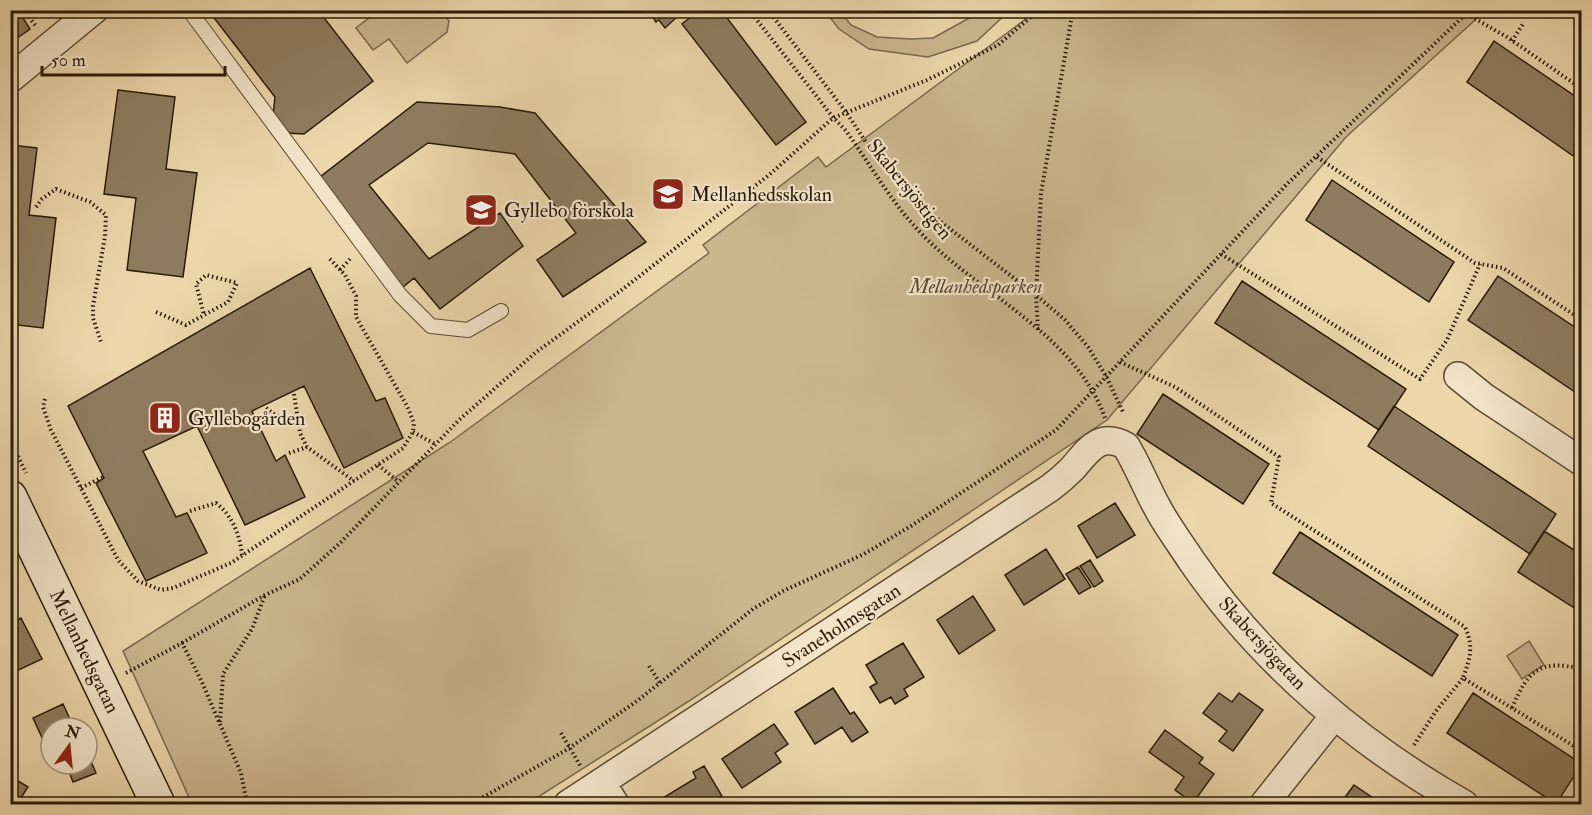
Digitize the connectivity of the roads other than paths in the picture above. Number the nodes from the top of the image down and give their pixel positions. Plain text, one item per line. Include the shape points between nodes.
1 (94, 10) edge
2 (189, 10) edge
3 (10, 79) edge
4 (501, 311) dead end
5 (1458, 376) dead end
6 (1108, 440) joint
7 (1581, 462) edge
8 (10, 497) edge
9 (1334, 716) junction
10 (604, 792) edge
11 (158, 804) edge
12 (568, 804) edge
13 (1264, 804) edge
14 (1464, 804) edge

1 - 3 street
2 - 4 lane via 400,295 431,326 468,330
5 - 7 street
6 - 9 street, Skabersjögatan via 1126,446 1157,508 1225,605
6 - 10 street, Svaneholmsgatan via 1091,447 1050,488
8 - 11 street, Mellanhedsgatan
9 - 13 street
9 - 14 street, Skabersjögatan via 1393,760
10 - 12 street, Svaneholmsgatan

